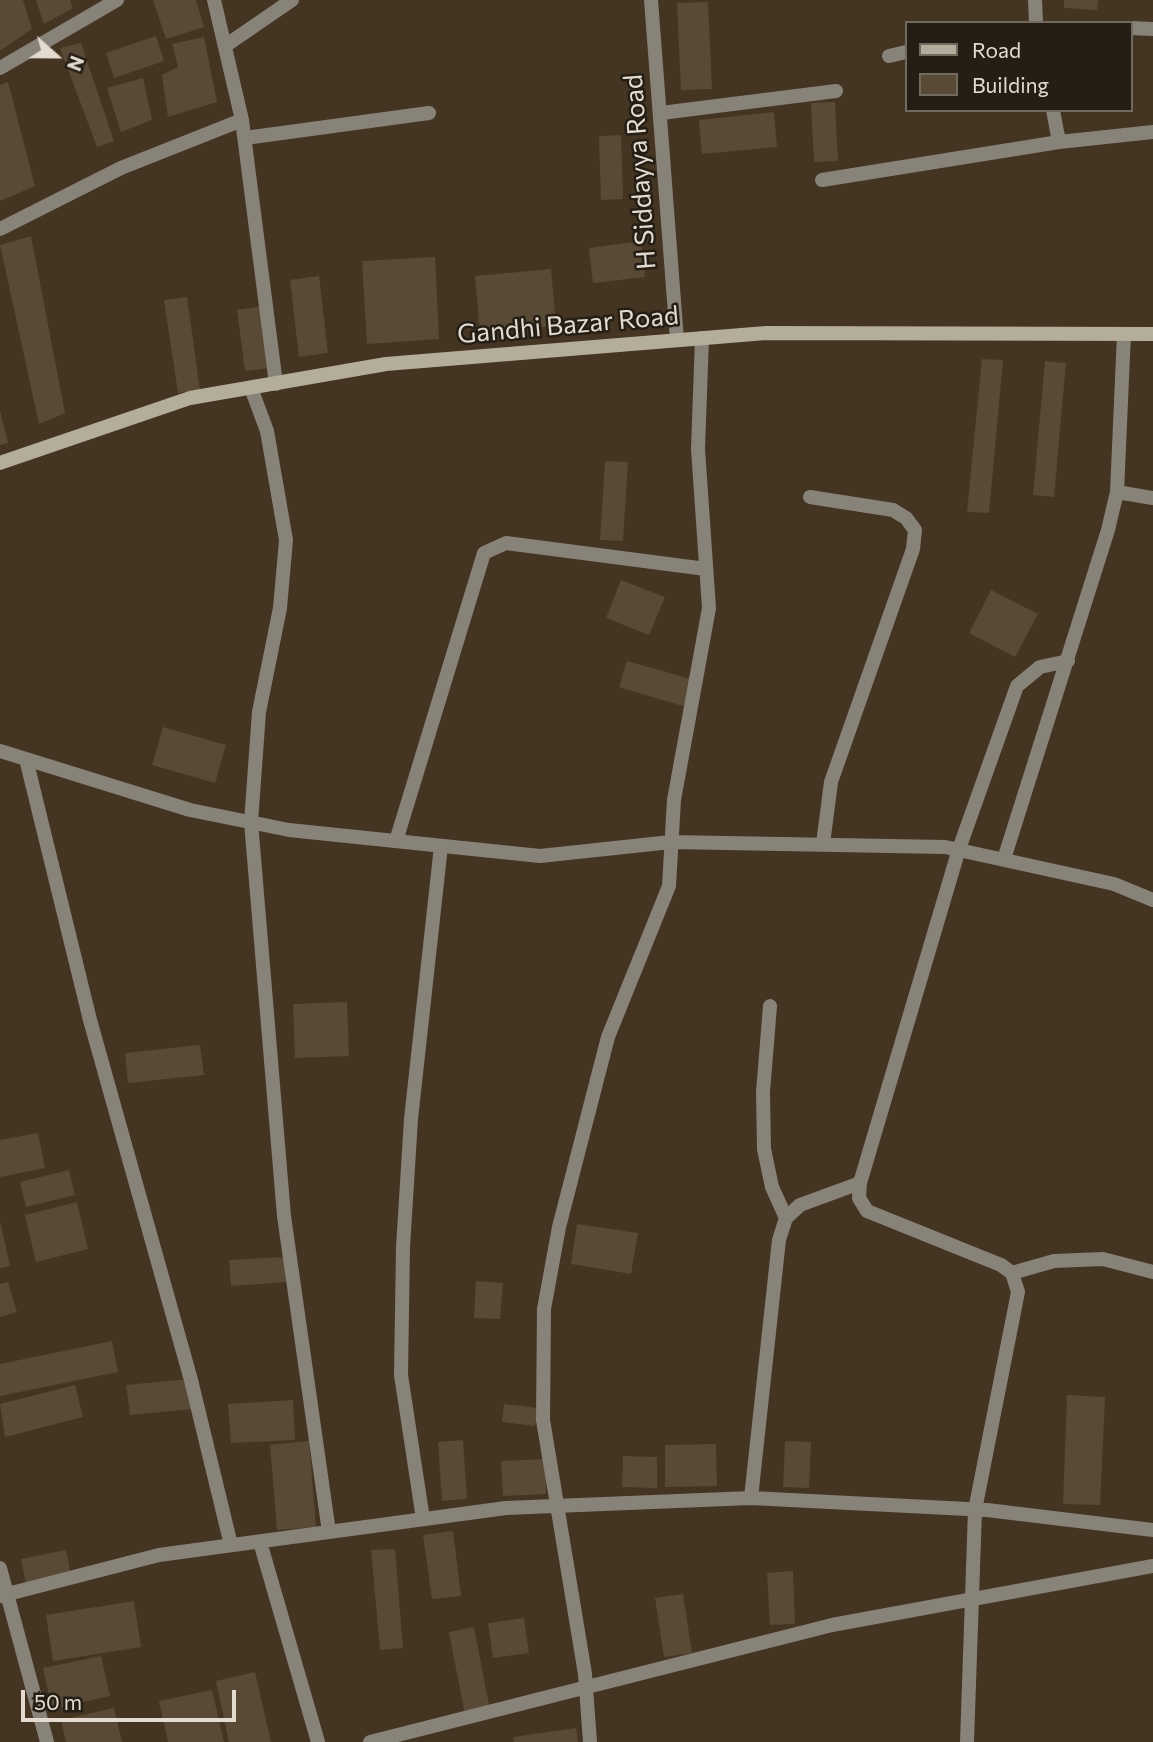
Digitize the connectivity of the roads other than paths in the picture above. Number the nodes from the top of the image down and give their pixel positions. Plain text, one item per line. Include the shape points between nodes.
1 (117, 0) edge
2 (214, 0) edge
3 (292, 0) edge
4 (651, 0) edge
5 (1035, 0) edge
6 (1036, 21) edge
7 (1132, 28) edge
8 (1153, 29) edge
9 (225, 46) junction
10 (904, 52) edge
11 (889, 56) dead end
12 (0, 68) edge
13 (836, 91) dead end
14 (1053, 112) edge
15 (429, 113) dead end
16 (661, 113) junction
17 (243, 120) junction
18 (1153, 132) edge
19 (245, 138) junction
20 (1059, 142) junction
21 (822, 180) dead end
22 (0, 229) edge
23 (1124, 334) junction
24 (1153, 334) edge
25 (702, 338) junction
26 (677, 340) junction
27 (276, 384) junction
28 (251, 388) junction
29 (0, 463) edge
30 (1117, 492) junction
31 (810, 497) dead end
32 (1153, 498) edge
33 (706, 569) junction
34 (1068, 661) junction
35 (0, 751) edge
36 (26, 759) junction
37 (251, 822) junction
38 (396, 841) junction
39 (671, 842) junction
40 (823, 844) junction
41 (441, 846) junction
42 (959, 849) junction
43 (1004, 859) junction
44 (1153, 900) edge
45 (770, 1006) dead end
46 (860, 1183) junction
47 (786, 1218) junction
48 (1153, 1272) edge
49 (1012, 1273) junction
50 (751, 1498) junction
51 (559, 1506) junction
52 (975, 1510) junction
53 (423, 1519) junction
54 (1153, 1530) edge
55 (329, 1532) junction
56 (260, 1542) junction
57 (231, 1545) junction
58 (1153, 1566) edge
59 (0, 1568) edge
60 (4, 1595) edge
61 (972, 1598) junction
62 (586, 1687) junction
63 (47, 1742) edge
64 (318, 1742) edge
65 (370, 1742) edge
66 (590, 1742) edge
67 (967, 1742) edge

1 - 12 street
2 - 9 street
3 - 9 street
4 - 16 street, H Siddayya Road
5 - 6 street
7 - 8 street
9 - 17 street
10 - 11 street
13 - 16 street
14 - 20 street
15 - 19 street
16 - 26 street, H Siddayya Road
17 - 19 street
17 - 22 street via 121,168
18 - 20 street
19 - 27 street
20 - 21 street
23 - 24 main road, Gandhi Bazar Road
23 - 25 main road, Gandhi Bazar Road via 766,333
23 - 30 street
25 - 26 main road, Gandhi Bazar Road
25 - 33 street via 698,449
26 - 27 main road, Gandhi Bazar Road via 386,364
27 - 28 main road, Gandhi Bazar Road
28 - 29 main road, Gandhi Bazar Road via 190,398
28 - 37 street via 267,431 286,540 280,608 259,712
30 - 32 street
30 - 34 street
31 - 40 street via 892,510 915,530 913,549 831,782
33 - 38 street via 506,543 484,553
33 - 39 street via 709,608 674,800
34 - 42 street via 1040,667 1017,686
34 - 43 street
35 - 36 street
36 - 37 street via 190,810
36 - 57 street via 89,1020 191,1380
37 - 38 street
37 - 55 street via 284,1216
38 - 41 street
39 - 40 street
39 - 41 street via 540,856
39 - 51 street via 669,886 608,1037 559,1227 544,1309 543,1420
40 - 42 street
41 - 53 street via 411,1119 403,1247 401,1375
42 - 43 street
42 - 46 street
43 - 44 street via 1114,884
45 - 47 street via 764,1149 772,1187
46 - 47 street via 800,1205
46 - 49 street via 859,1198 867,1211
47 - 50 street via 779,1240
48 - 49 street via 1103,1259 1054,1261
49 - 52 street via 1018,1292
50 - 51 street
50 - 52 street
51 - 53 street
51 - 62 street
52 - 54 street
52 - 61 street
53 - 55 street
55 - 56 street
56 - 57 street
56 - 64 street
57 - 60 street via 159,1555
58 - 61 street
59 - 60 street
60 - 63 street
61 - 62 street via 832,1626
61 - 67 street
62 - 65 street
62 - 66 street

